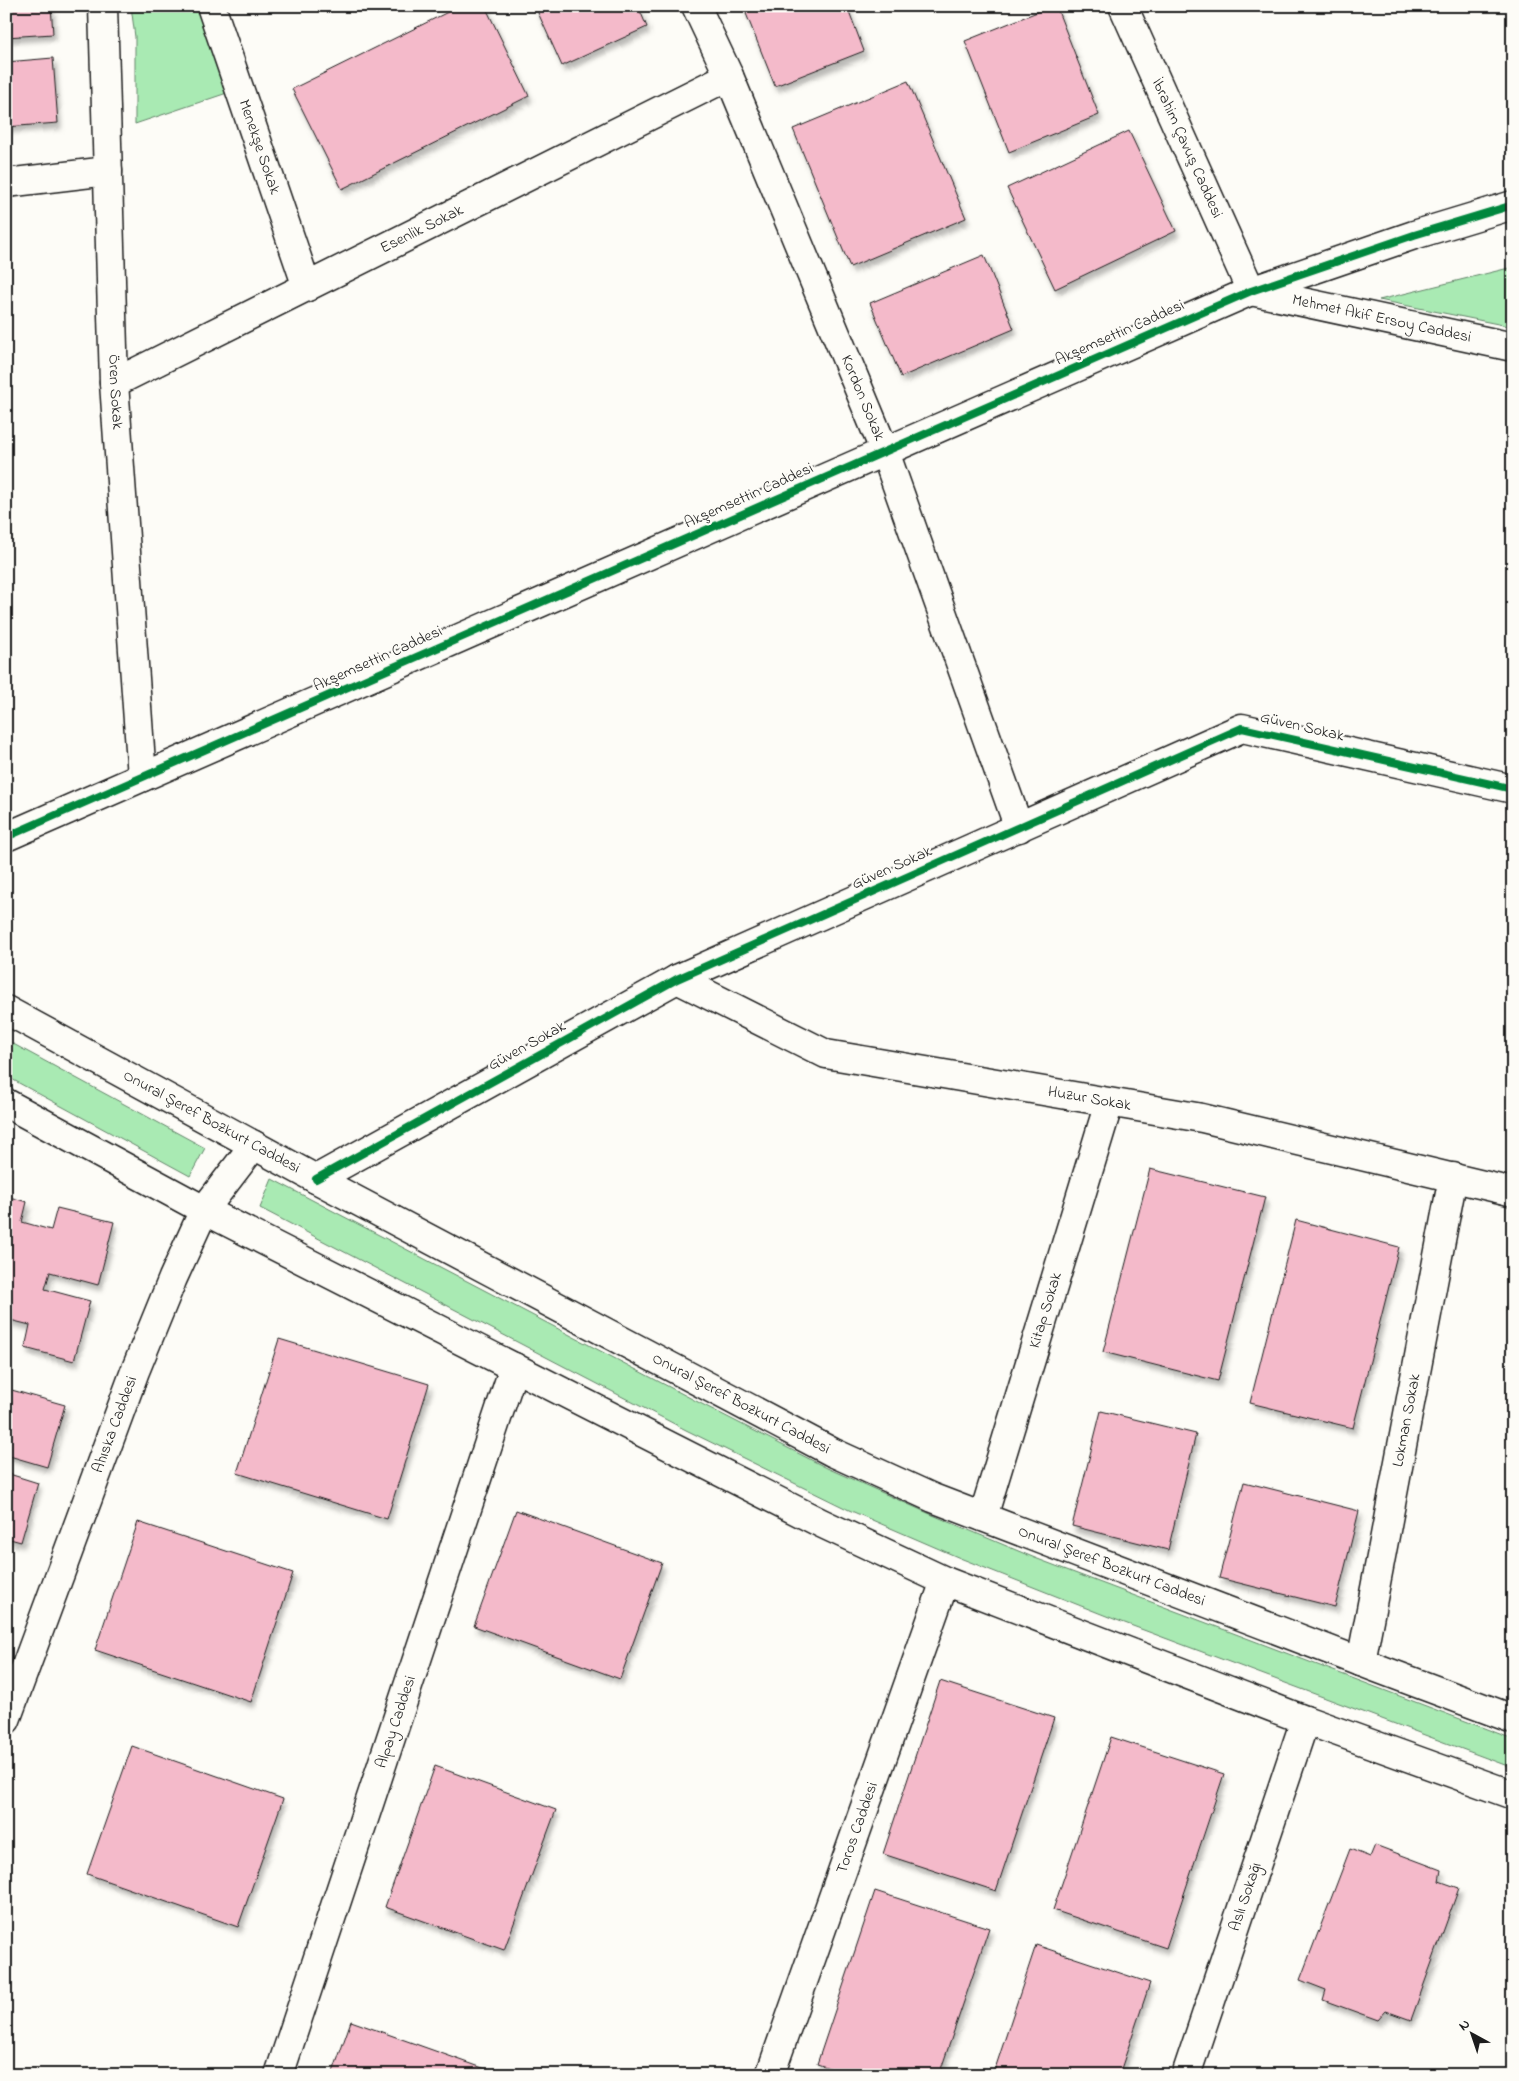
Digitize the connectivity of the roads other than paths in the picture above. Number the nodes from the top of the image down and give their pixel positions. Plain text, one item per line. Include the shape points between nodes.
1 (103, 6) edge
2 (211, 6) edge
3 (696, 6) edge
4 (1123, 6) edge
5 (729, 76) junction
6 (108, 171) junction
7 (6, 183) edge
8 (1513, 205) edge
9 (307, 286) junction
10 (1251, 291) junction
11 (1513, 347) edge
12 (114, 382) junction
13 (885, 452) junction
14 (142, 778) junction
15 (1513, 789) edge
16 (1019, 828) junction
17 (6, 837) edge
18 (677, 979) junction
19 (6, 1010) edge
20 (6, 1102) edge
21 (1109, 1103) junction
22 (254, 1144) junction
23 (1453, 1177) junction
24 (316, 1179) junction
25 (1513, 1192) edge
26 (204, 1210) junction
27 (514, 1367) junction
28 (983, 1517) junction
29 (945, 1582) junction
30 (1361, 1662) junction
31 (1513, 1719) edge
32 (6, 1720) edge
33 (1305, 1720) junction
34 (1513, 1795) edge
35 (279, 2075) edge
36 (770, 2075) edge
37 (1186, 2075) edge

1 - 6 street, Ören Sokak
2 - 9 street, Menekşe Sokak
3 - 5 street, Kordon Sokak
4 - 10 street, İbrahim Çavuş Caddesi
5 - 9 street, Esenlik Sokak
5 - 13 street, Kordon Sokak
6 - 7 street
6 - 12 street, Ören Sokak
8 - 10 street, Akşemsettin Caddesi
9 - 12 street, Esenlik Sokak
10 - 11 street, Mehmet Akif Ersoy Caddesi
10 - 13 street, Akşemsettin Caddesi
12 - 14 street, Ören Sokak
13 - 14 street, Akşemsettin Caddesi
13 - 16 street, Kordon Sokak
14 - 17 street, Akşemsettin Caddesi
15 - 16 street, Güven Sokak via 1242,728
16 - 18 street, Güven Sokak
18 - 21 street, Huzur Sokak via 826,1054
18 - 24 street, Güven Sokak
19 - 22 street, Onural Şeref Bozkurt Caddesi
20 - 26 street
21 - 23 street, Huzur Sokak via 1202,1118
21 - 28 street, Kitap Sokak
22 - 24 street, Onural Şeref Bozkurt Caddesi
22 - 26 street, Ahıska Caddesi
23 - 25 street, Huzur Sokak
23 - 30 street, Lokman Sokak
24 - 28 street, Onural Şeref Bozkurt Caddesi via 832,1452
26 - 27 street
26 - 32 street, Ahıska Caddesi via 134,1371
27 - 29 street via 821,1523
27 - 35 street, Alpay Caddesi
28 - 30 street, Onural Şeref Bozkurt Caddesi
29 - 33 street
29 - 36 street, Toros Caddesi
30 - 31 street, Onural Şeref Bozkurt Caddesi
33 - 34 street
33 - 37 street, Aslı Sokağı

